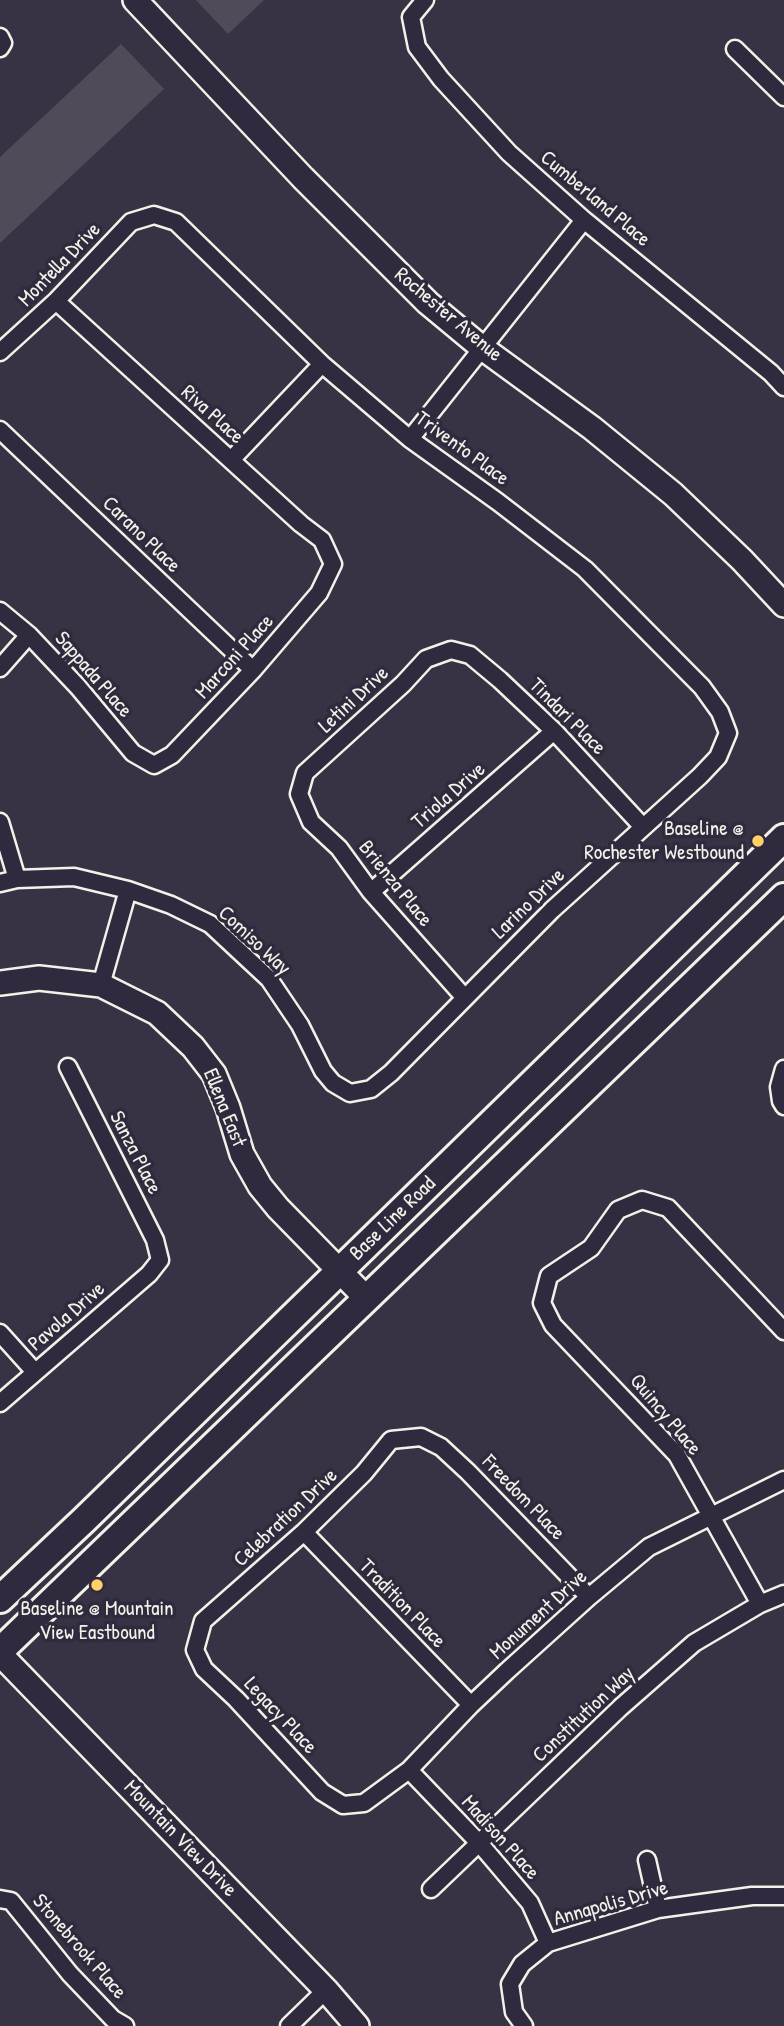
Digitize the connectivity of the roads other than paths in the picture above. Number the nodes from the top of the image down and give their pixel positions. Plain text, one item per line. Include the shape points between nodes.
1 (135, 0) edge
2 (425, 0) edge
3 (735, 50) dead end
4 (784, 97) edge
5 (155, 215) joint
6 (584, 220) junction
7 (56, 301) junction
8 (481, 347) junction
9 (0, 352) edge
10 (322, 364) junction
11 (784, 387) edge
12 (0, 430) edge
13 (410, 439) junction
14 (231, 460) junction
15 (332, 564) joint
16 (784, 605) edge
17 (0, 611) edge
18 (29, 635) junction
19 (451, 650) joint
20 (0, 668) edge
21 (253, 670) junction
22 (554, 731) junction
23 (728, 733) joint
24 (155, 765) joint
25 (299, 794) joint
26 (0, 822) edge
27 (643, 827) junction
28 (784, 838) edge
29 (17, 879) junction
30 (0, 883) edge
31 (128, 890) junction
32 (371, 892) junction
33 (784, 897) edge
34 (0, 983) edge
35 (101, 985) junction
36 (465, 998) junction
37 (68, 1068) dead end
38 (784, 1069) edge
39 (350, 1093) joint
40 (784, 1106) edge
41 (160, 1260) joint
42 (339, 1271) junction
43 (367, 1299) junction
44 (784, 1331) edge
45 (0, 1333) edge
46 (35, 1372) junction
47 (0, 1404) edge
48 (421, 1437) joint
49 (784, 1480) edge
50 (710, 1516) junction
51 (304, 1532) junction
52 (784, 1594) edge
53 (589, 1597) junction
54 (0, 1599) edge
55 (760, 1604) junction
56 (195, 1650) joint
57 (0, 1652) edge
58 (471, 1705) junction
59 (409, 1770) junction
60 (343, 1805) joint
61 (480, 1844) junction
62 (647, 1860) dead end
63 (431, 1889) dead end
64 (784, 1896) edge
65 (0, 1899) edge
66 (659, 1909) junction
67 (548, 1943) junction
68 (326, 1990) junction
69 (125, 2026) edge
70 (289, 2026) edge
71 (357, 2026) edge
72 (524, 2026) edge

1 - 8 street, Rochester Avenue via 365,241
2 - 6 street, Cumberland Place via 411,18 417,47 509,153
3 - 4 street
5 - 7 street, Montella Drive via 131,222
5 - 10 street, Trivento Place via 176,222
6 - 8 street
6 - 11 street, Cumberland Place
7 - 9 street, Montella Drive
7 - 14 street, Riva Place
8 - 13 street
8 - 16 street, Rochester Avenue via 673,494
10 - 13 street, Trivento Place
10 - 14 street
12 - 21 street, Carano Place
13 - 23 street, Trivento Place via 585,569 702,687
14 - 15 street, Riva Place via 322,540
15 - 21 street, Marconi Place via 319,593
17 - 18 street, Sappada Place
18 - 20 street
18 - 24 street, Sappada Place via 133,753
19 - 22 street, Tindari Place via 470,656
19 - 25 street, Letini Drive via 426,659 305,773
21 - 24 street, Marconi Place via 173,755
22 - 27 street, Tindari Place
22 - 32 street, Triola Drive
23 - 27 street, Larino Drive via 718,757
25 - 32 street, Brienza Place via 311,822 339,848
26 - 29 street
27 - 36 street, Larino Drive
28 - 42 main road, Base Line Road
29 - 30 street, Comiso Way
29 - 31 street, Comiso Way via 74,877
31 - 35 street
31 - 39 street, Comiso Way via 211,924 269,979 300,1024 323,1072
32 - 36 street, Brienza Place
33 - 43 main road, Base Line Road
34 - 35 street, Ellena East via 39,978
35 - 42 street, Ellena East via 157,1013 193,1047 214,1074 242,1154 260,1186
36 - 39 street, Larino Drive via 391,1073 371,1089
37 - 41 street, Sanza Place via 155,1240
38 - 40 street via 779,1087
41 - 46 street, Pavola Drive
42 - 43 street, Ellena East
42 - 54 main road, Base Line Road
43 - 57 main road, Base Line Road
44 - 50 street, Quincy Place via 668,1208 642,1200 618,1210 590,1248 549,1276 542,1303 553,1325 677,1455
45 - 46 street
46 - 47 street, Pavola Drive
48 - 51 street, Celebration Drive via 391,1440
48 - 53 street, Freedom Place via 441,1447 468,1472
49 - 50 street, Monument Drive
50 - 53 street, Monument Drive via 649,1547
50 - 55 street, Quincy Place
51 - 56 street, Celebration Drive via 203,1621
51 - 58 street, Tradition Place
52 - 55 street, Constitution Way
53 - 58 street, Monument Drive
55 - 61 street, Constitution Way via 694,1643 621,1706
56 - 60 street, Legacy Place via 204,1669 322,1792
57 - 68 street, Mountain View Drive
58 - 59 street, Monument Drive
59 - 60 street, Monument Drive via 364,1803
59 - 61 street, Madison Place
61 - 63 street, Constitution Way
61 - 67 street, Madison Place via 530,1903
62 - 66 street
64 - 66 street, Annapolis Drive
65 - 69 street, Stonebrook Place via 11,1902 70,1974
66 - 67 street, Annapolis Drive
67 - 72 street, Annapolis Drive via 522,1964 510,1984 514,2012
68 - 70 street
68 - 71 street, Mountain View Drive

